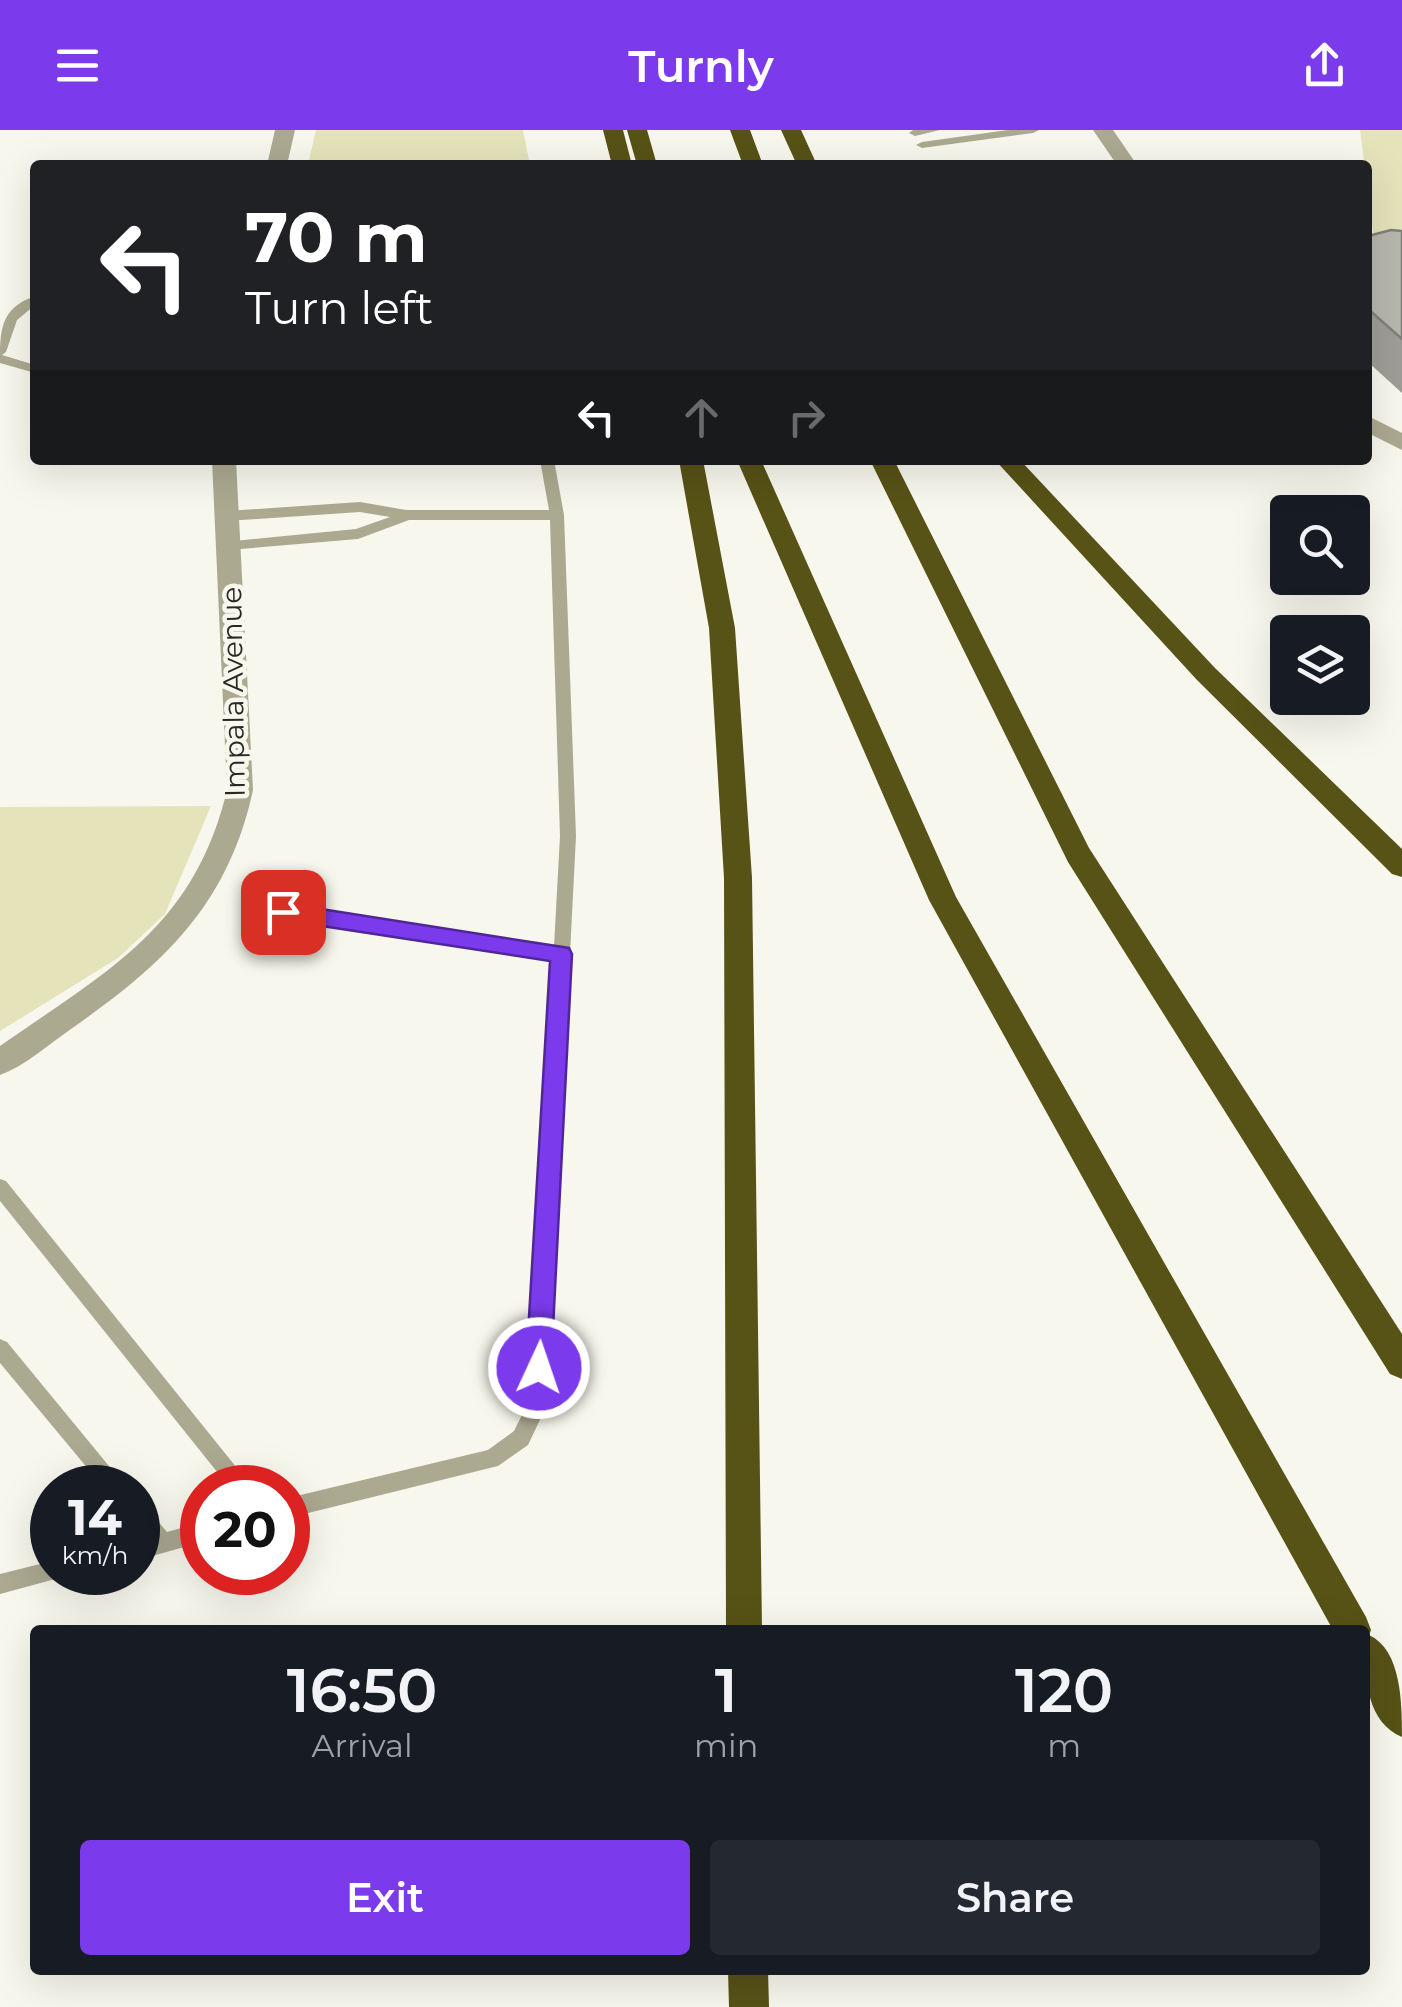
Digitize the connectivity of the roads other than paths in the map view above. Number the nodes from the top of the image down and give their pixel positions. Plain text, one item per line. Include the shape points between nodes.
1 (284, 130) edge
2 (613, 130) edge
3 (636, 130) edge
4 (740, 130) edge
5 (791, 130) edge
6 (934, 130) edge
7 (1033, 130) edge
8 (1103, 130) edge
9 (278, 160) edge
10 (621, 160) edge
11 (645, 160) edge
12 (752, 160) edge
13 (805, 160) edge
14 (1124, 160) edge
15 (30, 302) edge
16 (30, 355) edge
17 (5, 358) edge
18 (30, 367) edge
19 (1372, 425) edge
20 (1402, 444) edge
21 (224, 465) edge
22 (548, 465) edge
23 (692, 465) edge
24 (751, 465) edge
25 (884, 465) edge
26 (1012, 465) edge
27 (557, 515) junction
28 (226, 516) junction
29 (406, 516) junction
30 (229, 545) junction
31 (1402, 866) edge
32 (283, 912) dead end
33 (561, 954) junction
34 (0, 1062) edge
35 (0, 1187) edge
36 (0, 1348) edge
37 (1402, 1364) edge
38 (97, 1465) edge
39 (224, 1465) edge
40 (310, 1503) edge
41 (160, 1539) edge
42 (180, 1539) edge
43 (164, 1544) junction
44 (160, 1545) edge
45 (30, 1576) edge
46 (0, 1584) edge
47 (744, 1625) edge
48 (1350, 1625) edge
49 (1370, 1661) edge
50 (1402, 1718) edge
51 (748, 1975) edge
52 (748, 2007) edge

1 - 9 street
2 - 10 highway
3 - 11 highway
4 - 12 highway
5 - 13 highway
6 - 7 lane via 918,139
8 - 14 street
15 - 17 lane via 9,321
16 - 17 lane
17 - 18 lane
19 - 20 street
21 - 28 street, Impala Avenue
22 - 27 lane
23 - 47 highway via 722,628 738,878
24 - 48 highway via 943,900
25 - 37 highway via 1078,854
26 - 31 highway via 1206,674
27 - 29 lane
27 - 33 lane via 568,836
28 - 29 lane via 360,507
28 - 30 street, Impala Avenue
29 - 30 lane via 358,534
30 - 34 street, Impala Avenue via 240,790 229,829 181,921 155,948
32 - 33 lane
33 - 40 lane via 537,1405 529,1430 516,1446 491,1458
35 - 39 lane
36 - 38 lane
41 - 43 lane
42 - 43 lane
43 - 44 lane
45 - 46 lane
49 - 50 highway
51 - 52 highway

